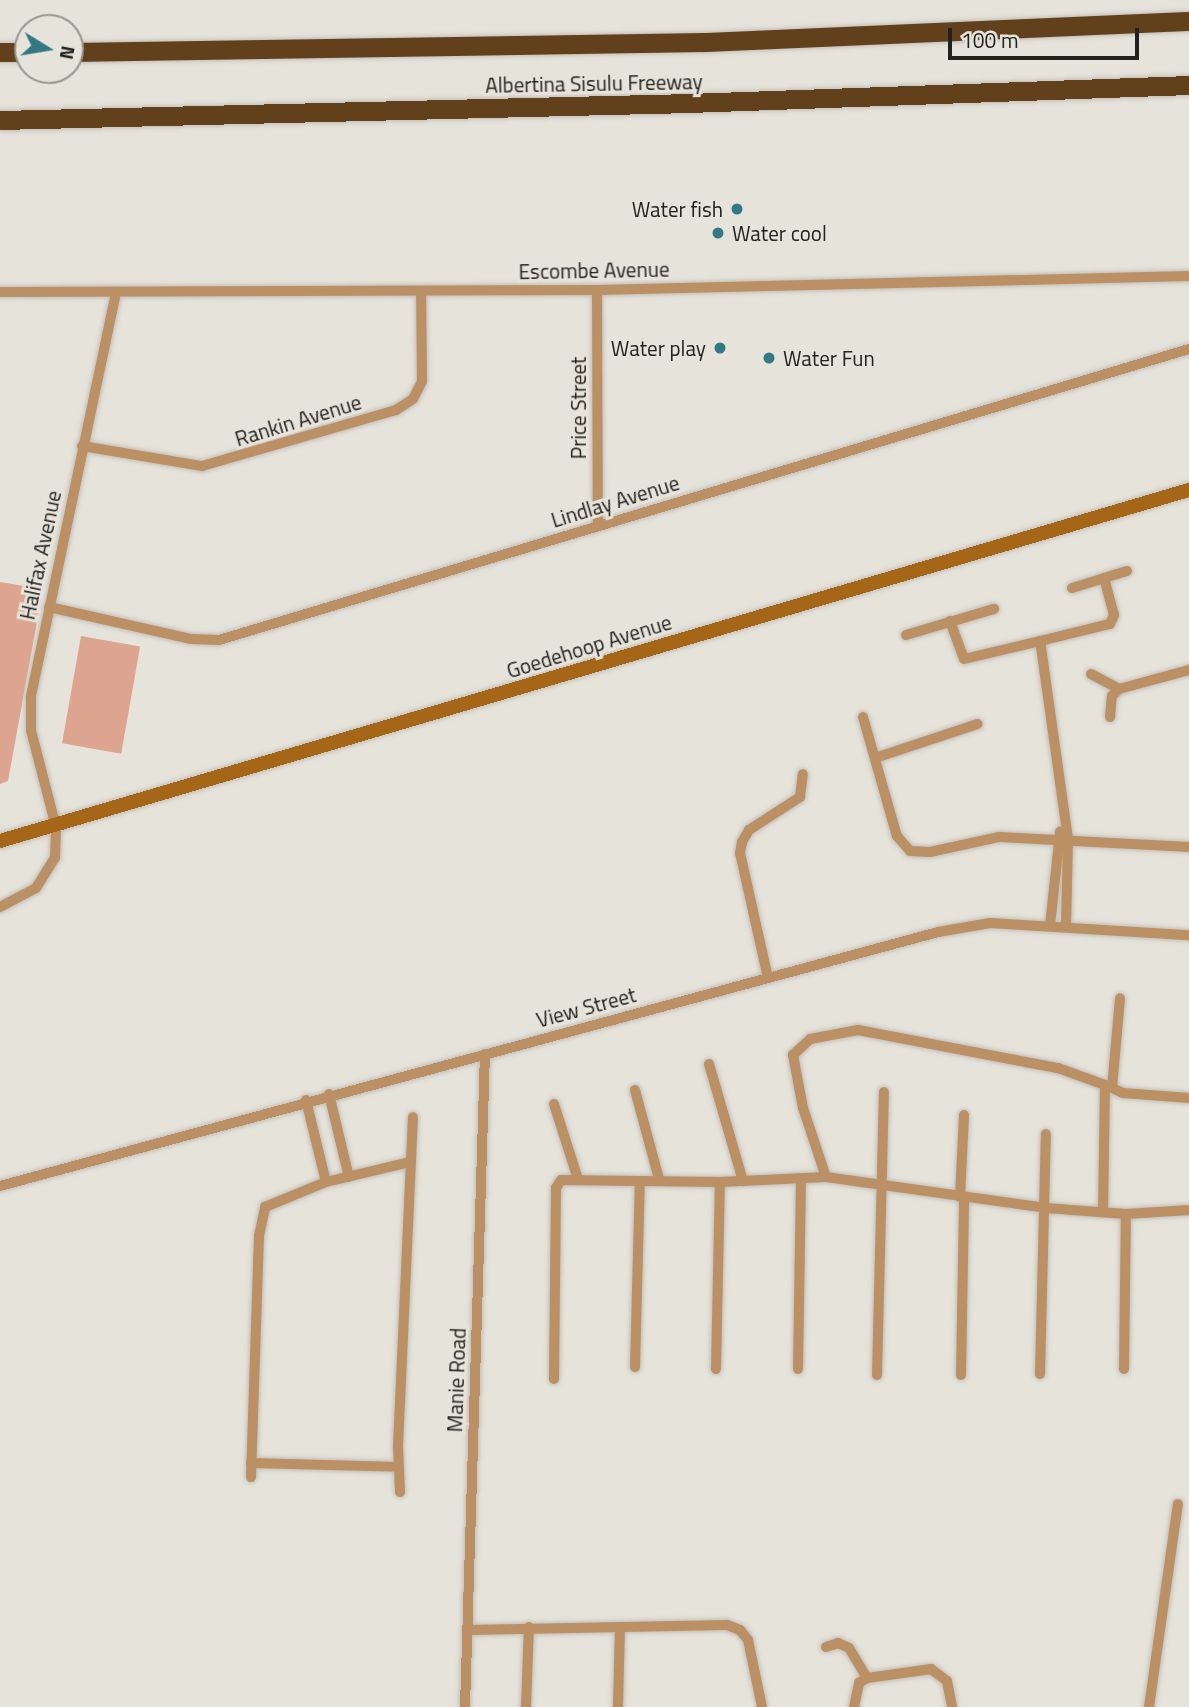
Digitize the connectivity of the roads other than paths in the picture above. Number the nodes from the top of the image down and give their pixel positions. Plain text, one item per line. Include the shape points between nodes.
1 (1189, 21) edge
2 (84, 52) edge
3 (1189, 85) edge
4 (0, 120) edge
5 (1189, 276) edge
6 (597, 290) junction
7 (421, 291) junction
8 (0, 292) edge
9 (116, 292) junction
10 (1189, 349) edge
11 (82, 446) junction
12 (1189, 490) edge
13 (598, 526) junction
14 (1127, 571) dead end
15 (1104, 578) junction
16 (1072, 588) dead end
17 (49, 607) junction
18 (994, 609) dead end
19 (950, 621) junction
20 (906, 635) dead end
21 (1040, 641) junction
22 (1189, 670) edge
23 (1091, 674) dead end
24 (1119, 689) junction
25 (863, 717) dead end
26 (1110, 717) dead end
27 (977, 724) dead end
28 (875, 758) junction
29 (803, 774) dead end
30 (55, 827) junction
31 (1063, 839) junction
32 (0, 841) edge
33 (1189, 847) edge
34 (0, 907) edge
35 (1049, 926) junction
36 (1066, 927) junction
37 (1189, 935) edge
38 (768, 978) junction
39 (1120, 998) dead end
40 (485, 1054) junction
41 (709, 1065) dead end
42 (1109, 1087) junction
43 (635, 1090) dead end
44 (884, 1092) dead end
45 (329, 1094) junction
46 (1189, 1098) edge
47 (306, 1100) junction
48 (554, 1104) dead end
49 (964, 1115) dead end
50 (413, 1117) dead end
51 (1046, 1134) dead end
52 (410, 1162) junction
53 (349, 1177) junction
54 (826, 1177) junction
55 (578, 1179) junction
56 (659, 1179) junction
57 (801, 1180) junction
58 (640, 1181) junction
59 (743, 1181) junction
60 (326, 1182) junction
61 (720, 1182) junction
62 (880, 1185) junction
63 (0, 1186) edge
64 (962, 1197) junction
65 (1046, 1208) junction
66 (1189, 1210) edge
67 (1103, 1212) junction
68 (1126, 1214) junction
69 (635, 1367) dead end
70 (716, 1369) dead end
71 (798, 1369) dead end
72 (1124, 1369) dead end
73 (1040, 1374) dead end
74 (877, 1375) dead end
75 (961, 1375) dead end
76 (554, 1379) dead end
77 (251, 1464) junction
78 (399, 1467) junction
79 (251, 1477) dead end
80 (400, 1492) dead end
81 (1178, 1504) dead end
82 (529, 1627) junction
83 (620, 1627) junction
84 (468, 1630) junction
85 (826, 1647) dead end
86 (867, 1678) junction
87 (465, 1707) edge
88 (526, 1707) edge
89 (618, 1707) edge
90 (762, 1707) edge
91 (854, 1707) edge
92 (952, 1707) edge
93 (1149, 1707) edge

1 - 2 highway, Albertina Sisulu Freeway via 704,42
3 - 4 highway, Albertina Sisulu Freeway via 702,103
5 - 6 street, Escombe Avenue
6 - 7 street, Escombe Avenue
6 - 13 street, Price Street
7 - 9 street, Escombe Avenue
7 - 11 street, Rankin Avenue via 422,382 413,399 402,407 210,466 179,466
8 - 9 street, Escombe Avenue
9 - 11 street, Halifax Avenue
10 - 13 street, Lindlay Avenue
11 - 17 street, Halifax Avenue
12 - 30 main road, Goedehoop Avenue
13 - 17 street, Lindlay Avenue via 219,640 191,639
14 - 15 street
15 - 16 street
15 - 21 street via 1112,622
17 - 30 street, Halifax Avenue via 35,668 30,720
18 - 19 street
19 - 20 street
19 - 21 street via 964,659
21 - 31 street
22 - 24 street
23 - 24 street
24 - 26 street via 1112,696
25 - 28 street
27 - 28 street
28 - 31 street via 897,836 910,851 930,852 989,838
29 - 38 street via 800,797 749,830 740,853
30 - 32 main road, Goedehoop Avenue
30 - 34 street, Halifax Avenue via 55,857 48,873 27,896
31 - 33 street
31 - 35 street
31 - 36 street
35 - 36 street, View Street
35 - 38 street, View Street via 990,923 938,932
36 - 37 street, View Street
38 - 40 street, View Street
39 - 42 street
40 - 45 street, View Street
40 - 84 street, Manie Road
41 - 59 street
42 - 46 street
42 - 54 street via 1058,1068 858,1030 810,1039 796,1049 793,1065
42 - 67 street
43 - 56 street
44 - 62 street
45 - 47 street, View Street
45 - 53 street
47 - 60 street
47 - 63 street, View Street
48 - 55 street
49 - 64 street
50 - 52 street
51 - 65 street
52 - 53 street
52 - 78 street
53 - 60 street
54 - 57 street
54 - 62 street
55 - 58 street
55 - 76 street via 561,1180 556,1188
56 - 58 street
56 - 61 street
57 - 59 street
57 - 71 street
58 - 69 street
59 - 61 street
60 - 77 street via 282,1196 265,1207 260,1219
61 - 70 street
62 - 64 street
62 - 74 street
64 - 65 street
64 - 75 street
65 - 67 street
65 - 73 street
66 - 68 street
67 - 68 street
68 - 72 street
77 - 78 street
77 - 79 street
78 - 80 street
81 - 93 street
82 - 83 street
82 - 84 street
82 - 88 street
83 - 89 street
83 - 90 street via 726,1625 740,1630 748,1640
84 - 87 street, Manie Road
85 - 86 street via 838,1643 849,1648
86 - 91 street via 859,1682
86 - 92 street via 938,1671 947,1681

